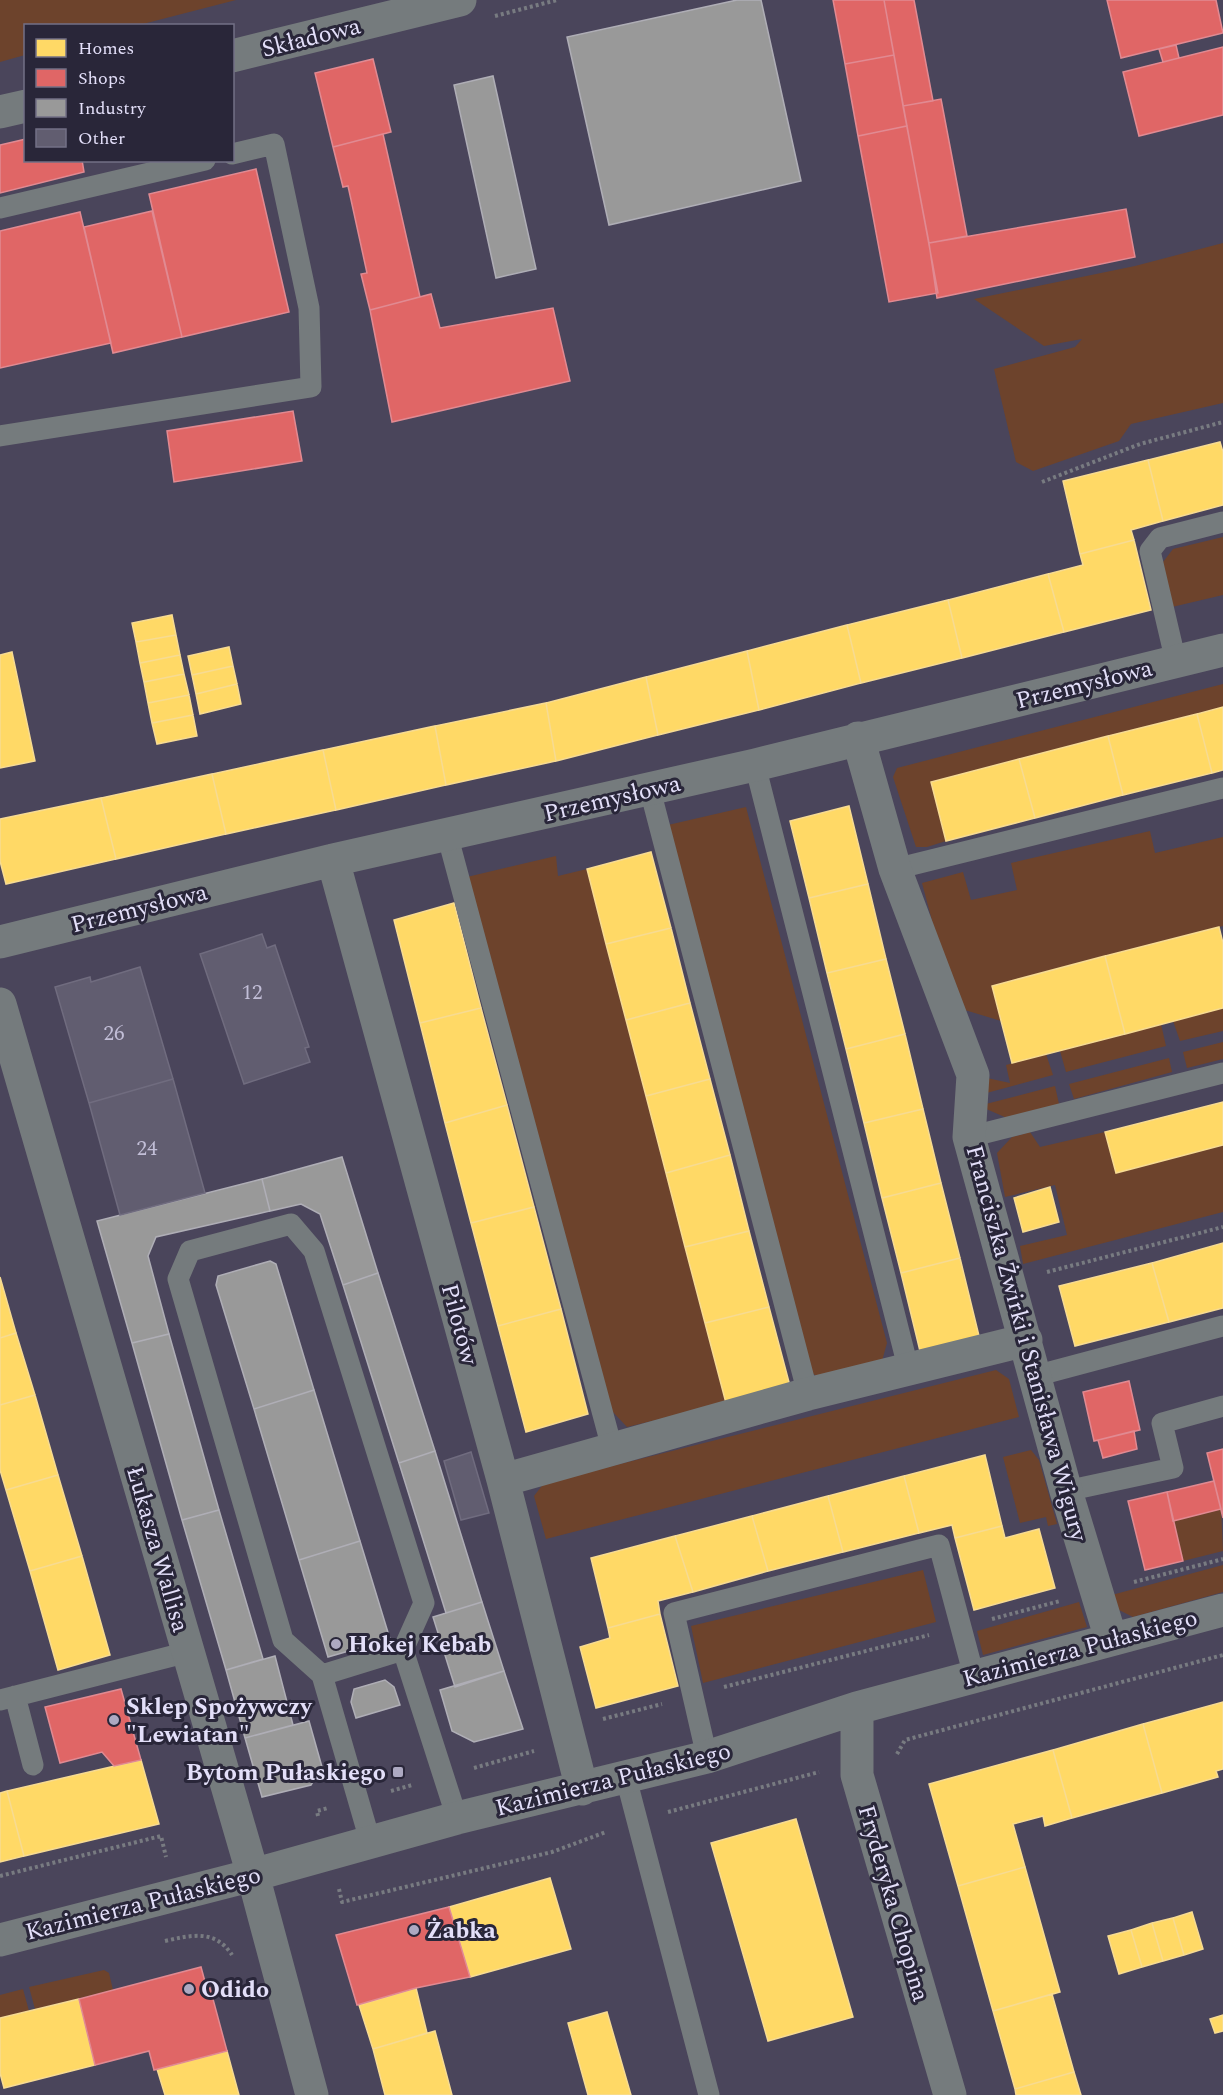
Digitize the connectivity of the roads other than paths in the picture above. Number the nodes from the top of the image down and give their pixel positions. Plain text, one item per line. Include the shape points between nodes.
1 (460, 0) edge
2 (234, 56) edge
3 (24, 106) edge
4 (0, 112) edge
5 (234, 154) edge
6 (196, 162) edge
7 (0, 208) edge
8 (0, 436) edge
9 (1223, 522) edge
10 (1223, 650) edge
11 (1176, 662) junction
12 (858, 738) junction
13 (755, 765) junction
14 (1223, 788) edge
15 (650, 790) junction
16 (447, 834) junction
17 (333, 860) junction
18 (895, 869) junction
19 (0, 942) edge
20 (0, 1004) edge
21 (1223, 1073) edge
22 (969, 1137) junction
23 (1223, 1326) edge
24 (1026, 1340) junction
25 (909, 1371) junction
26 (1035, 1376) junction
27 (808, 1394) junction
28 (1223, 1406) edge
29 (612, 1448) junction
30 (503, 1480) junction
31 (1066, 1491) junction
32 (1223, 1610) edge
33 (1111, 1640) junction
34 (403, 1650) junction
35 (188, 1652) junction
36 (322, 1675) junction
37 (974, 1676) junction
38 (8, 1698) edge
39 (857, 1708) junction
40 (707, 1757) junction
41 (33, 1766) dead end
42 (626, 1778) junction
43 (582, 1789) junction
44 (458, 1818) junction
45 (371, 1844) junction
46 (253, 1875) junction
47 (0, 1940) edge
48 (312, 2095) edge
49 (709, 2095) edge
50 (950, 2095) edge

1 - 2 street, Składowa
3 - 4 street
5 - 8 lane via 274,144 309,308 311,387
6 - 7 lane
9 - 11 lane via 1160,538 1150,551
10 - 11 street, Przemysłowa
11 - 12 street, Przemysłowa
12 - 13 street, Przemysłowa
12 - 18 street, Franciszka Żwirki i Stanisława Wigury
13 - 15 street, Przemysłowa
13 - 25 lane
14 - 18 lane
15 - 16 street, Przemysłowa
15 - 27 lane
16 - 17 street, Przemysłowa
16 - 29 lane
17 - 19 street, Przemysłowa
17 - 30 street, Pilotów
18 - 22 street, Franciszka Żwirki i Stanisława Wigury via 973,1075
20 - 35 street, Łukasza Wallisa
21 - 22 lane
22 - 24 street, Franciszka Żwirki i Stanisława Wigury
23 - 26 lane
24 - 25 street
24 - 26 street, Franciszka Żwirki i Stanisława Wigury
25 - 27 street
26 - 31 street, Franciszka Żwirki i Stanisława Wigury
27 - 29 street
28 - 31 lane via 1162,1423 1173,1468
29 - 30 street
30 - 43 street, Pilotów
31 - 33 street, Franciszka Żwirki i Stanisława Wigury
32 - 33 street, Kazimierza Pułaskiego
33 - 37 street, Kazimierza Pułaskiego
34 - 36 lane
34 - 36 lane via 424,1603 314,1251 291,1224 190,1251 178,1279 283,1640
34 - 44 lane
35 - 38 lane
35 - 46 street, Łukasza Wallisa
36 - 45 lane
37 - 39 street, Kazimierza Pułaskiego
37 - 40 lane via 939,1545 674,1613
38 - 41 lane
39 - 40 street, Kazimierza Pułaskiego
39 - 50 street, Fryderyka Chopina via 857,1774
40 - 42 street, Kazimierza Pułaskiego
42 - 43 street, Kazimierza Pułaskiego
42 - 49 lane
43 - 44 street, Kazimierza Pułaskiego
44 - 45 street, Kazimierza Pułaskiego
45 - 46 street, Kazimierza Pułaskiego
46 - 47 street, Kazimierza Pułaskiego
46 - 48 street, Łukasza Wallisa

